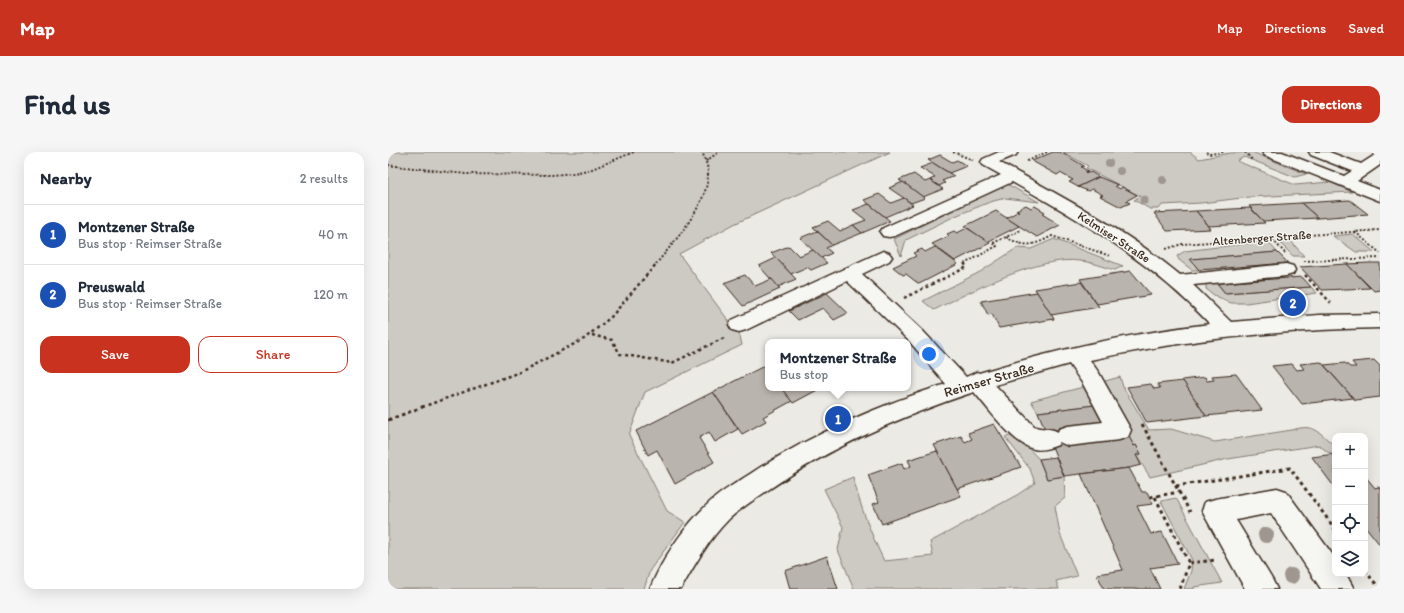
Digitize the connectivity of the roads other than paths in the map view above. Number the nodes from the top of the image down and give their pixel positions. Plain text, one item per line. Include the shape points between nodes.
1 (1011, 152) edge
2 (1269, 152) edge
3 (1316, 152) edge
4 (1372, 152) edge
5 (1380, 156) edge
6 (1363, 170) junction
7 (1012, 176) junction
8 (1346, 182) junction
9 (1380, 196) edge
10 (889, 232) dead end
11 (883, 257) dead end
12 (1291, 262) road end
13 (849, 273) junction
14 (1178, 281) junction
15 (1379, 322) edge
16 (739, 325) road end
17 (1227, 330) junction
18 (1075, 356) junction
19 (969, 384) junction
20 (665, 589) edge
21 (1262, 589) edge
22 (1339, 589) edge

1 - 7 street, Kelmiser Straße via 988,162
2 - 8 street
3 - 6 street
4 - 5 street
5 - 6 street
6 - 8 street
7 - 10 street
7 - 14 street, Kelmiser Straße via 1094,222
8 - 9 street
11 - 13 street
12 - 14 street
13 - 16 street
13 - 19 street
14 - 17 street, Kelmiser Straße
15 - 17 street, Reimser Straße via 1308,323
17 - 18 street, Reimser Straße via 1153,340
18 - 19 street, Reimser Straße
18 - 19 street via 1095,385 1120,430 1035,439
19 - 20 street, Reimser Straße via 846,432 790,460 720,510 684,554
21 - 22 street via 1215,511 1276,500

